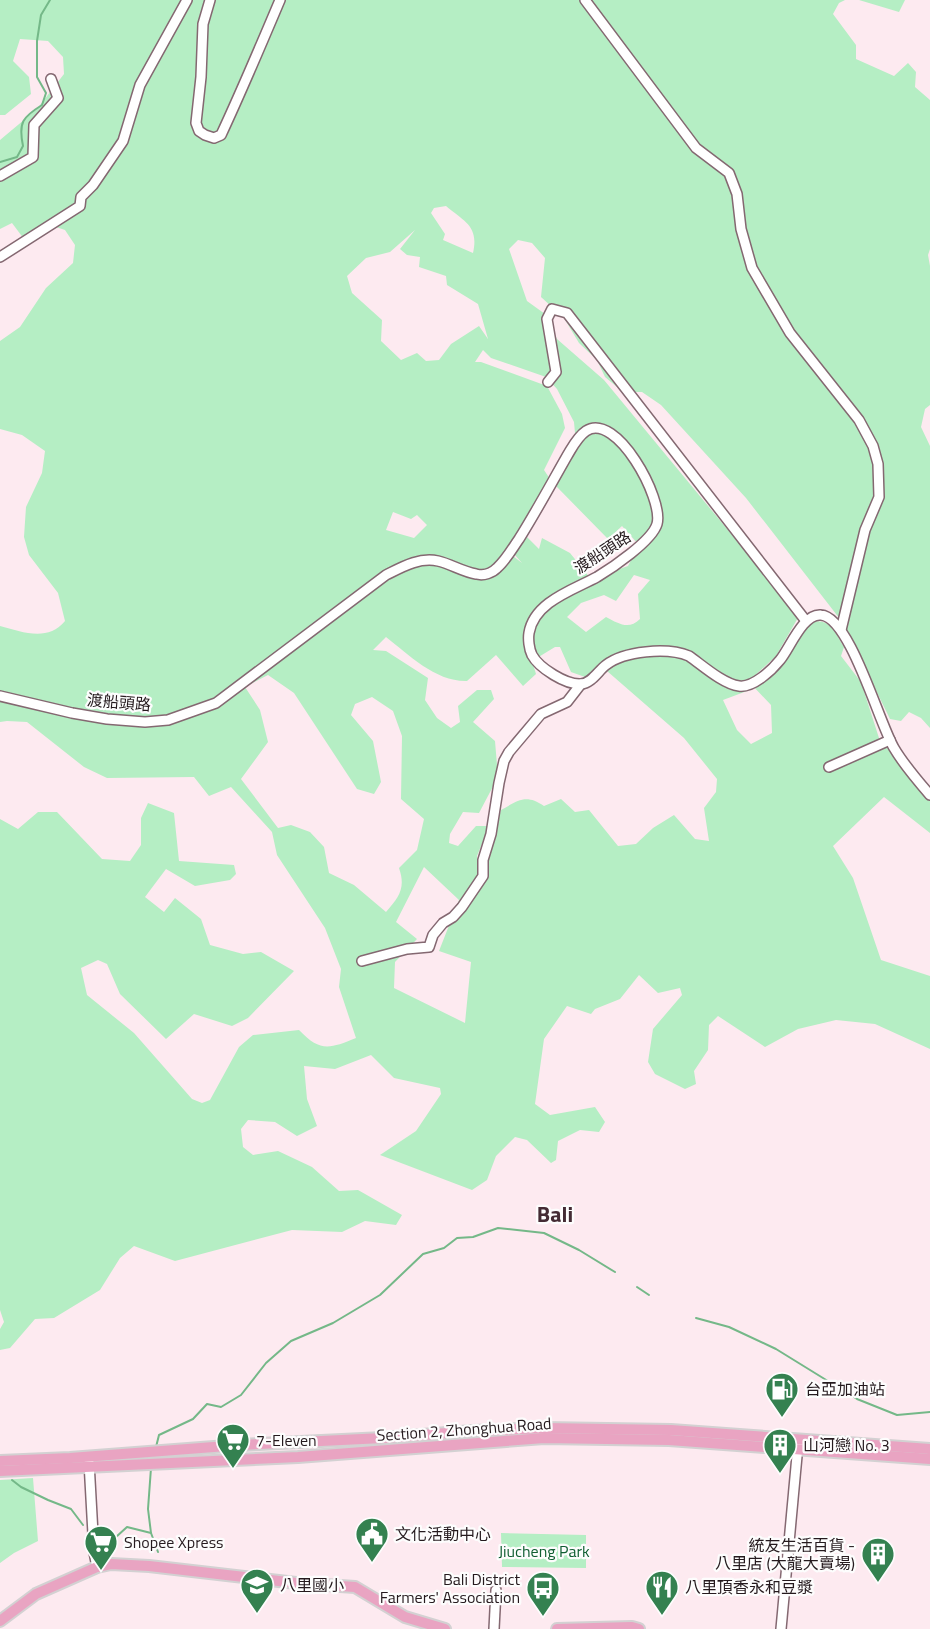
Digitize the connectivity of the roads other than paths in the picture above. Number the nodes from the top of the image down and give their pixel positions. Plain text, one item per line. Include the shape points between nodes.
1 (187, 0) edge
2 (210, 0) edge
3 (280, 0) edge
4 (585, 0) edge
5 (51, 79) dead end
6 (0, 176) edge
7 (0, 257) edge
8 (548, 382) dead end
9 (806, 621) junction
10 (841, 630) junction
11 (581, 684) junction
12 (0, 696) edge
13 (890, 740) junction
14 (829, 767) dead end
15 (930, 795) edge
16 (362, 961) dead end
17 (798, 1444) junction
18 (930, 1449) edge
19 (930, 1459) edge
20 (0, 1461) edge
21 (89, 1461) junction
22 (0, 1471) edge
23 (97, 1567) junction
24 (496, 1590) dead end
25 (0, 1621) edge
26 (446, 1629) edge
27 (494, 1629) edge
28 (556, 1629) edge
29 (639, 1629) edge
30 (782, 1629) edge

1 - 7 street via 140,85 123,141 81,196 80,206
2 - 3 street via 203,24 196,123 199,131 214,138 221,135 226,125
4 - 10 street via 696,148 729,173 752,268 790,333 859,420 873,446 879,497 865,530
5 - 6 street via 57,98 34,125 33,157
8 - 9 street via 556,372 547,319 552,309 567,313
9 - 10 street via 828,616
9 - 11 street via 780,660 758,681 741,687 682,653 660,651 619,657
10 - 13 street
11 - 12 street, 渡船頭路 via 568,682 541,666 532,655 528,640 531,626 538,612 550,603 597,577 642,544 657,525 658,512 644,474 620,441 597,429 587,430 575,442 527,526 496,569 478,575 435,561 413,562 386,575 216,703 168,720 145,722 72,713
11 - 16 street via 567,702 541,714 504,761 483,876 462,907 433,935 429,947
13 - 14 street
13 - 15 street
17 - 18 main road, Section 2, Zhonghua Road
17 - 19 main road, Section 2, Zhonghua Road
17 - 21 main road, Section 2, Zhonghua Road via 670,1430 543,1428 240,1445
17 - 30 street
20 - 21 main road, Section 2, Zhonghua Road
21 - 22 main road, Section 2, Zhonghua Road
21 - 23 street
23 - 25 main road via 36,1594
23 - 26 main road via 149,1566 355,1587 405,1617
24 - 27 street
28 - 29 main road

